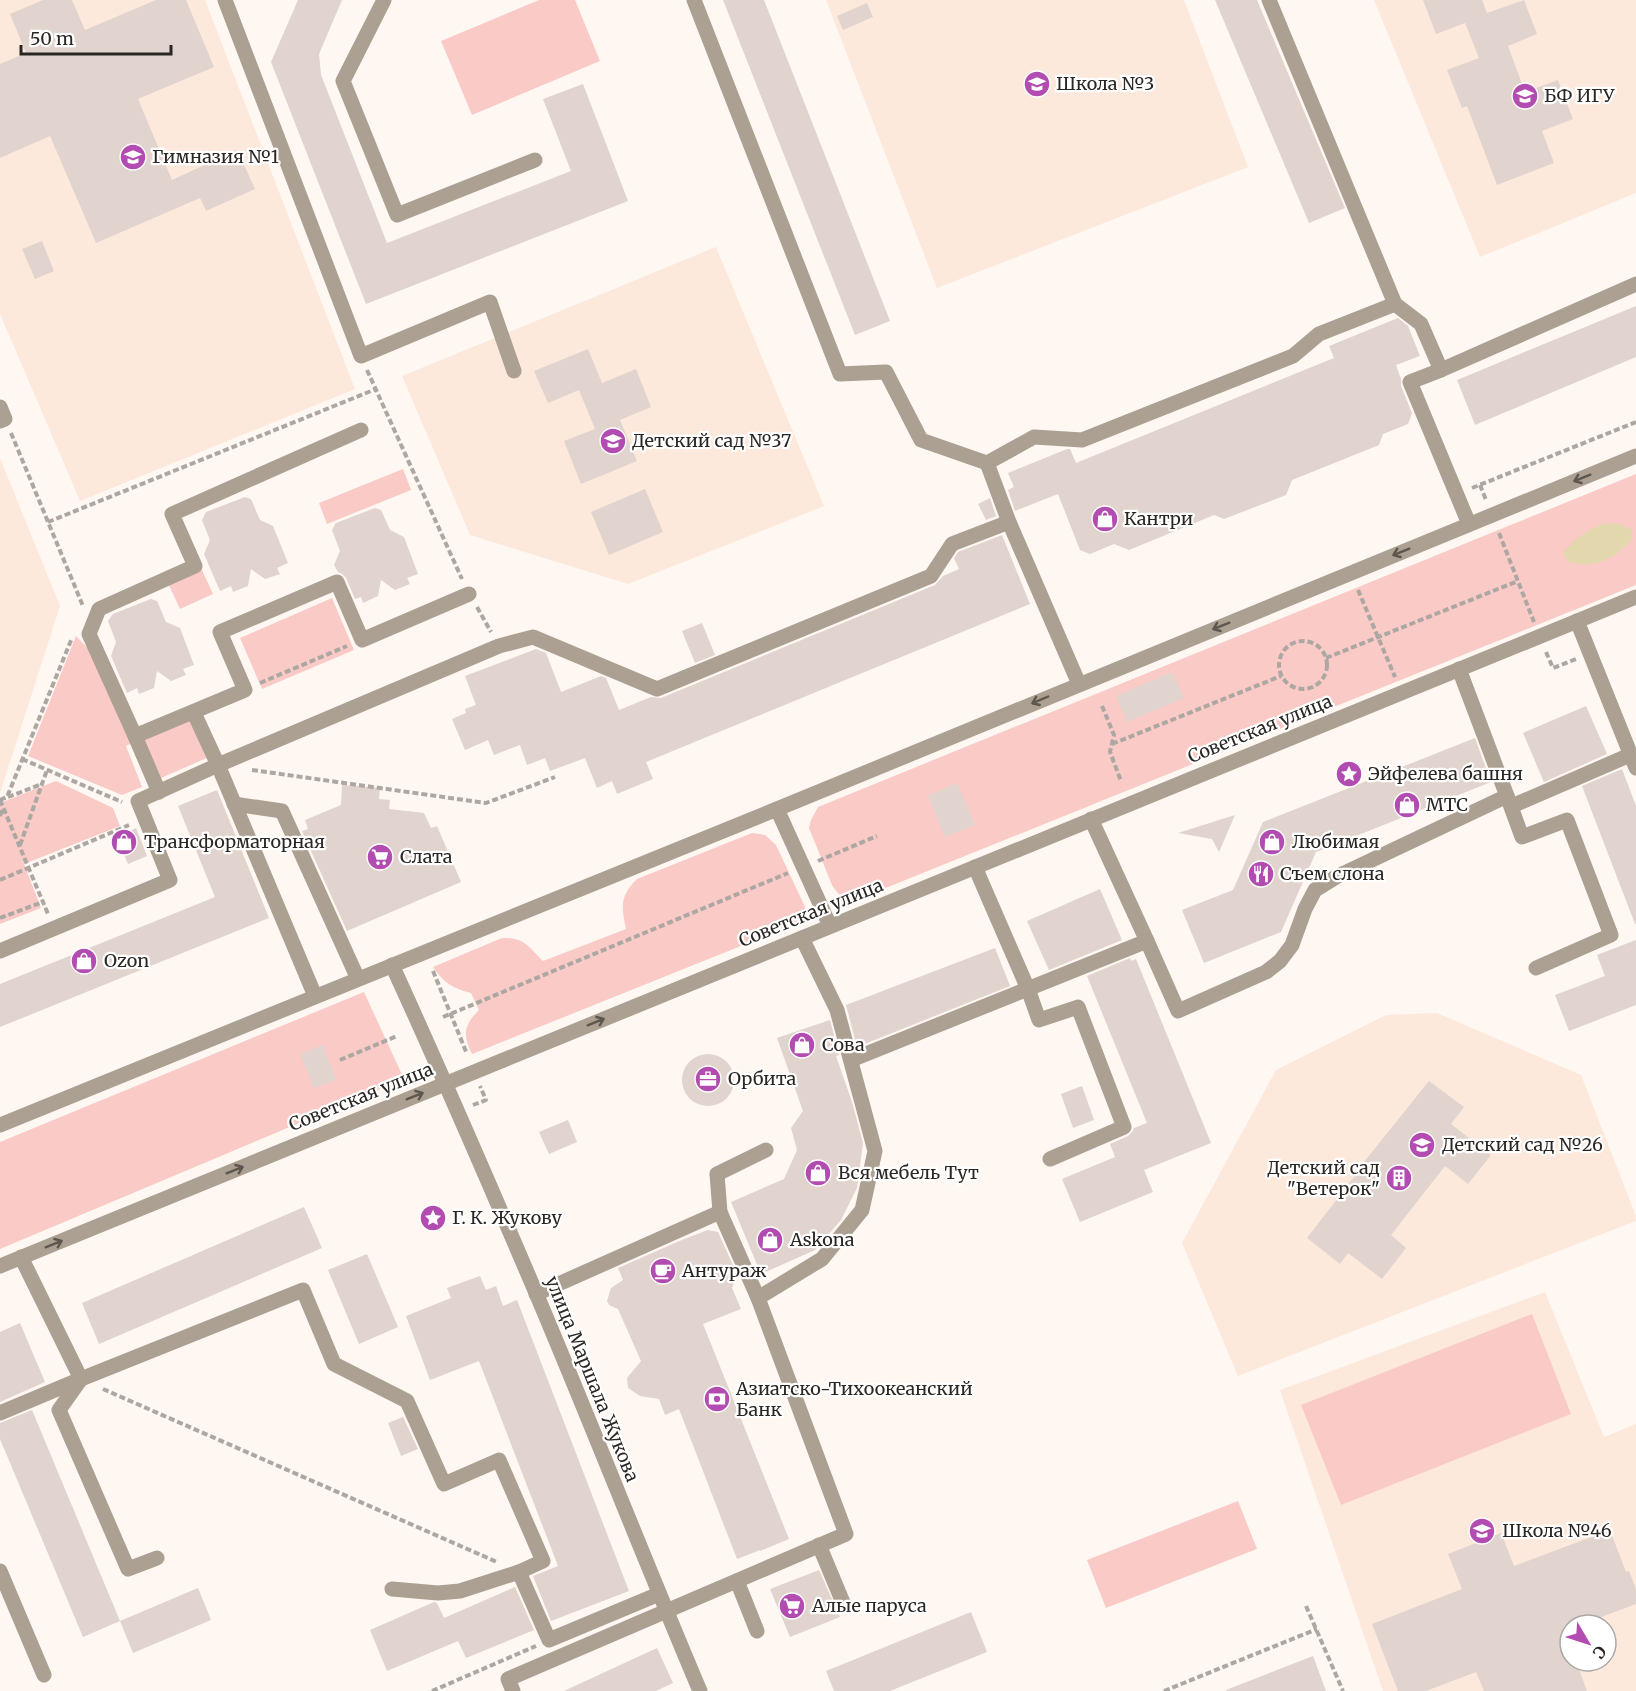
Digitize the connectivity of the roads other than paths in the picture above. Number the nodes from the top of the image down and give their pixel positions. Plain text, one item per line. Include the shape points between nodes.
1 (225, 0) edge
2 (384, 0) edge
3 (694, 0) edge
4 (1269, 0) edge
5 (535, 160) dead end
6 (1636, 284) edge
7 (1395, 304) junction
8 (1441, 370) junction
9 (514, 371) dead end
10 (361, 430) dead end
11 (1636, 456) edge
12 (987, 463) junction
13 (1009, 522) junction
14 (1469, 524) junction
15 (469, 594) road end
16 (1636, 597) edge
17 (1577, 621) junction
18 (1459, 669) junction
19 (1079, 684) junction
20 (194, 712) junction
21 (135, 736) junction
22 (1633, 761) edge
23 (218, 765) junction
24 (159, 792) junction
25 (1509, 801) junction
26 (234, 804) junction
27 (777, 809) junction
28 (1091, 819) junction
29 (975, 867) junction
30 (830, 926) junction
31 (802, 938) junction
32 (1147, 941) junction
33 (0, 951) edge
34 (392, 965) junction
35 (1536, 968) dead end
36 (358, 979) junction
37 (1028, 989) junction
38 (315, 996) junction
39 (851, 1060) junction
40 (446, 1083) junction
41 (0, 1125) edge
42 (766, 1150) dead end
43 (1050, 1159) dead end
44 (720, 1212) junction
45 (21, 1257) junction
46 (0, 1266) edge
47 (536, 1294) junction
48 (758, 1298) junction
49 (81, 1379) junction
50 (0, 1413) edge
51 (819, 1545) junction
52 (157, 1558) dead end
53 (0, 1571) edge
54 (519, 1572) junction
55 (737, 1581) junction
56 (392, 1589) dead end
57 (659, 1594) junction
58 (844, 1605) dead end
59 (666, 1611) junction
60 (757, 1631) dead end
61 (44, 1675) dead end
62 (513, 1691) edge
63 (700, 1691) edge

1 - 9 street via 361,356 490,302
2 - 5 street via 343,81 397,215
3 - 12 street via 840,375 886,372 921,440
4 - 7 street
6 - 8 street
7 - 8 street via 1421,324
7 - 12 street via 1319,334 1293,356 1082,440 1034,438
8 - 14 street via 1410,382
10 - 21 street via 172,514 195,566 99,609 89,634
11 -> 14 street
12 - 13 street
13 - 19 street
13 - 23 street via 952,544 931,576 657,689 533,637 499,646
14 -> 19 street
15 - 20 street via 362,640 337,582 220,632 245,690
16 - 17 street, Советская улица
17 - 18 street, Советская улица
17 - 22 street
18 - 25 street
18 - 28 street, Советская улица
19 -> 27 street
20 - 21 street
20 - 23 street
21 - 24 street
22 - 25 street
23 - 24 street
23 - 26 street
24 - 33 street via 138,801 170,880
25 - 32 street via 1336,877 1316,890 1292,945 1280,961 1266,972 1178,1011
25 - 35 street via 1522,837 1567,820 1611,935
26 - 36 street via 282,811
26 - 38 street
27 - 30 street
27 - 34 street
28 - 29 street, Советская улица
28 - 32 street
29 - 30 street, Советская улица
29 - 37 street
30 - 31 street, Советская улица
31 - 39 street via 837,1010
40 -> 31 street, Советская улица
32 - 37 street
34 - 36 street
34 - 40 street, улица Маршала Жукова
36 - 38 street
37 - 39 street
37 - 43 street via 1039,1020 1078,1007 1124,1126
38 - 41 street
39 - 48 street via 875,1151 862,1210 822,1259
45 -> 40 street, Советская улица
40 - 47 street, улица Маршала Жукова
42 - 44 street via 717,1174
44 - 47 street
44 - 48 street
45 - 46 street, Советская улица
45 - 49 street
47 - 57 street, улица Маршала Жукова
48 - 51 street via 846,1534
49 - 50 street
49 - 52 street via 59,1410 128,1569
49 - 54 street via 303,1290 334,1364 408,1401 444,1484 499,1460 543,1561
51 - 55 street
51 - 58 street
53 - 61 street
54 - 56 street via 460,1591
54 - 57 street via 549,1640
55 - 59 street
55 - 60 street
57 - 59 street, улица Маршала Жукова
59 - 62 street via 508,1679
59 - 63 street, улица Маршала Жукова

